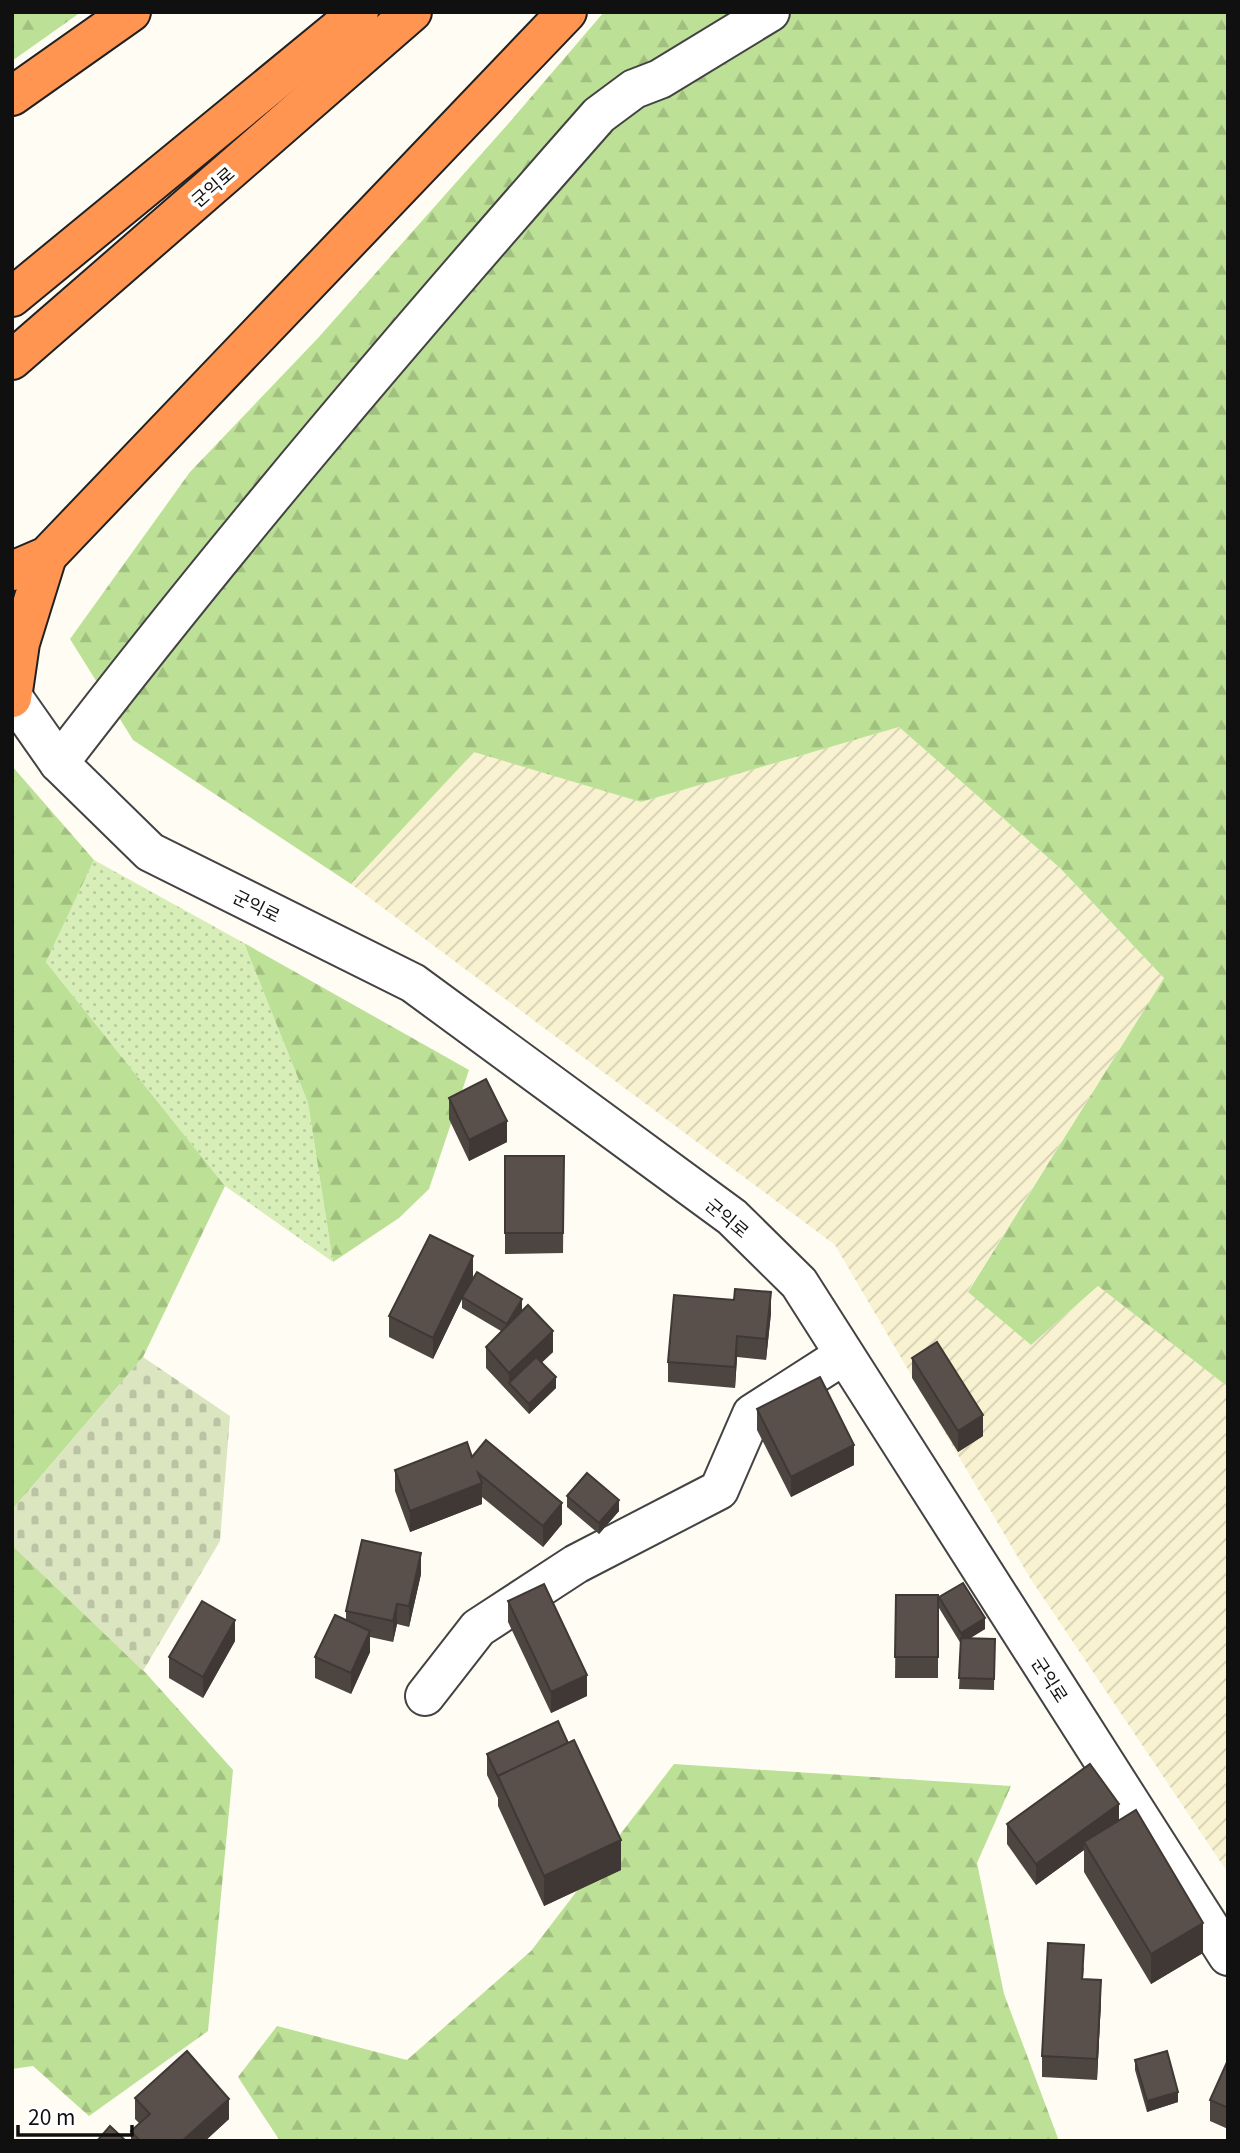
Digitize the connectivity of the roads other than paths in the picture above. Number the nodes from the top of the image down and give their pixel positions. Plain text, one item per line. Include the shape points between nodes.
1 (131, 12) edge
2 (359, 12) edge
3 (412, 12) edge
4 (567, 12) edge
5 (770, 12) edge
6 (12, 96) edge
7 (12, 297) edge
8 (12, 360) edge
9 (47, 556) junction
10 (12, 570) edge
11 (13, 697) edge
12 (59, 763) junction
13 (844, 1355) junction
14 (425, 1696) dead end
15 (1228, 1956) edge

1 - 6 highway
2 - 7 highway
3 - 8 highway, 군익로
4 - 9 highway
5 - 12 street via 660,79 634,89 599,115 424,314
9 - 10 highway
9 - 11 highway via 20,643
11 - 12 street, 군익로
12 - 13 street, 군익로 via 150,852 413,983 732,1217 799,1283
13 - 14 street via 752,1414 719,1490 576,1563 478,1628
13 - 15 street, 군익로

